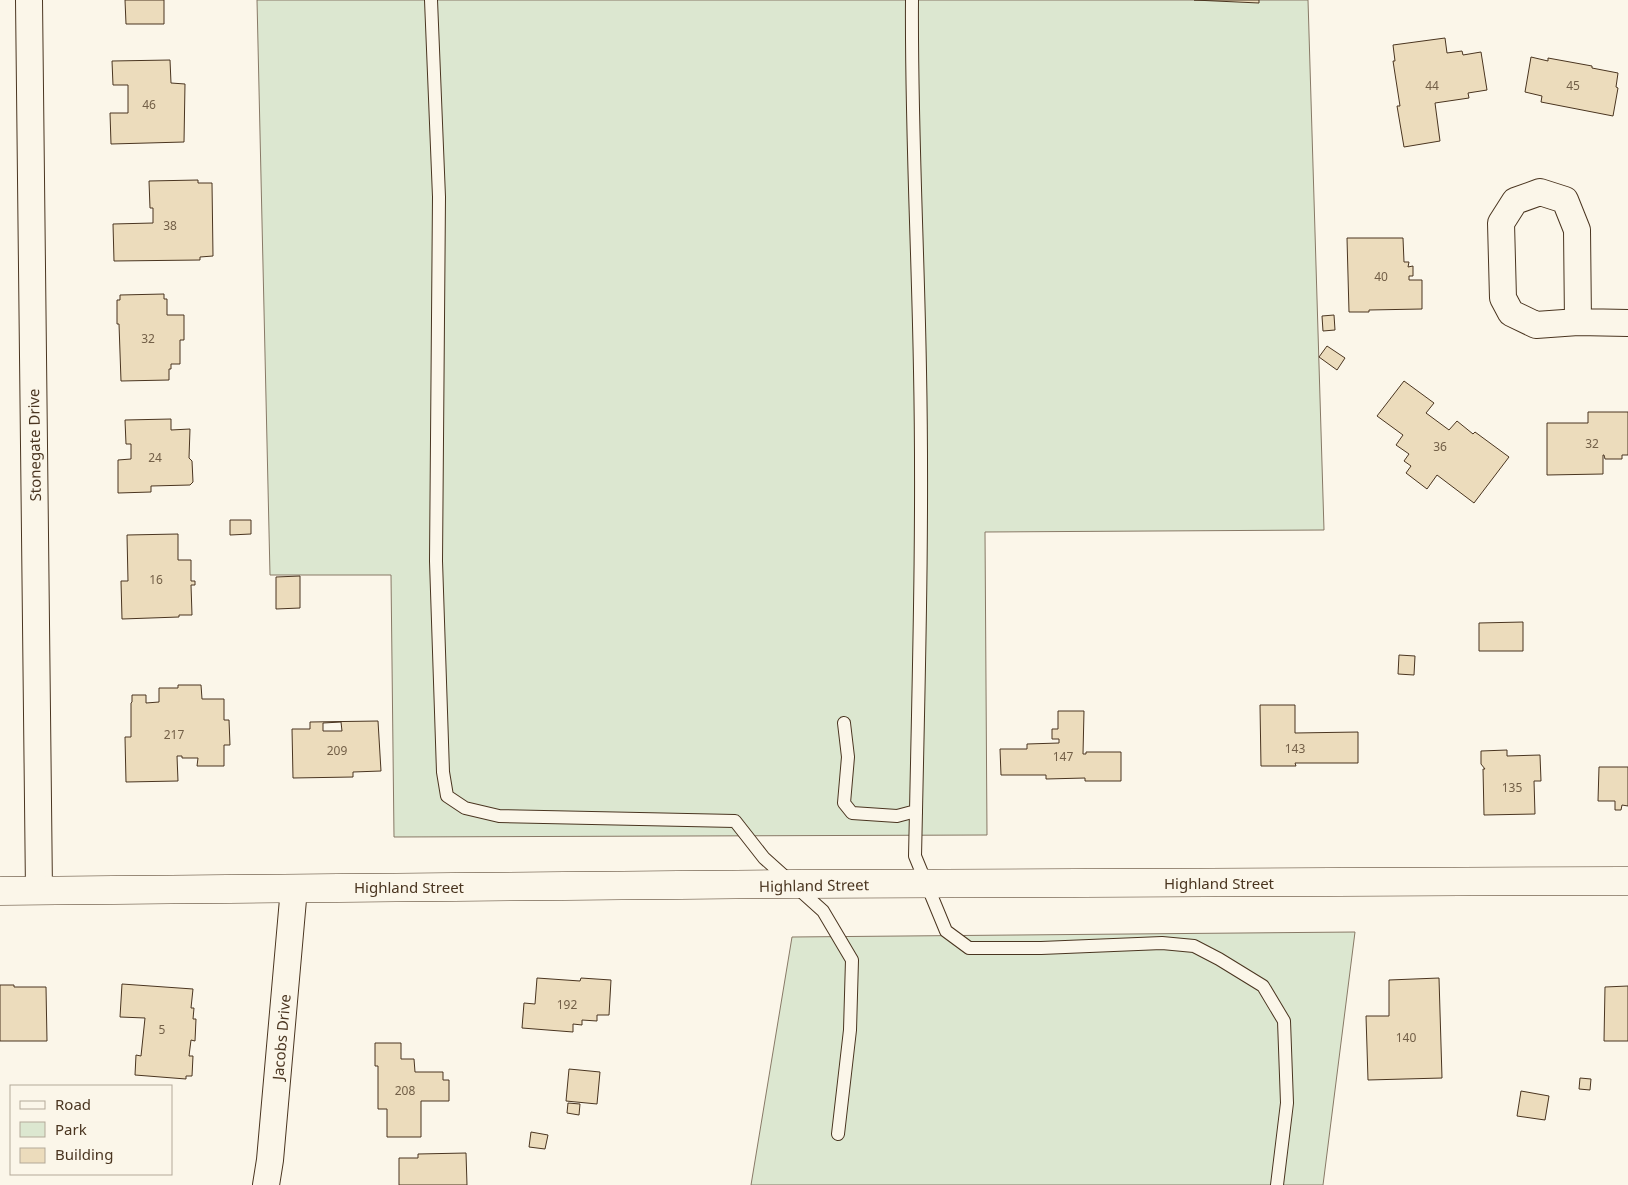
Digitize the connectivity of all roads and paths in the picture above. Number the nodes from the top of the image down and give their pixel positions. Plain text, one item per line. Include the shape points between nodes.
1 (29, 0) edge
2 (431, 0) edge
3 (912, 0) edge
4 (1578, 322) junction
5 (1628, 323) edge
6 (844, 723) dead end
7 (916, 812) junction
8 (1628, 881) edge
9 (793, 884) junction
10 (926, 884) junction
11 (294, 888) junction
12 (0, 891) edge
13 (39, 891) junction
14 (838, 1134) dead end
15 (266, 1185) edge
16 (1276, 1185) edge

1 - 13 street, Stonegate Drive
2 - 9 lane via 439,197 436,561 443,772 448,796 465,808 499,816 735,821 764,858
3 - 7 lane via 921,544
4 - 4 street via 1577,230 1565,200 1540,192 1515,201 1501,223 1503,298 1511,313 1536,325
4 - 5 street
6 - 7 lane via 848,757 844,803 852,813 898,816
7 - 10 lane via 915,856
8 - 10 street, Highland Street
9 - 10 street, Highland Street
9 - 11 street, Highland Street
9 - 14 lane via 823,911 852,960 850,1030
10 - 16 lane via 946,930 969,948 1162,943 1194,946 1262,986 1284,1021 1287,1103
11 - 13 street, Highland Street
11 - 15 street, Jacobs Drive
12 - 13 street, Highland Street

